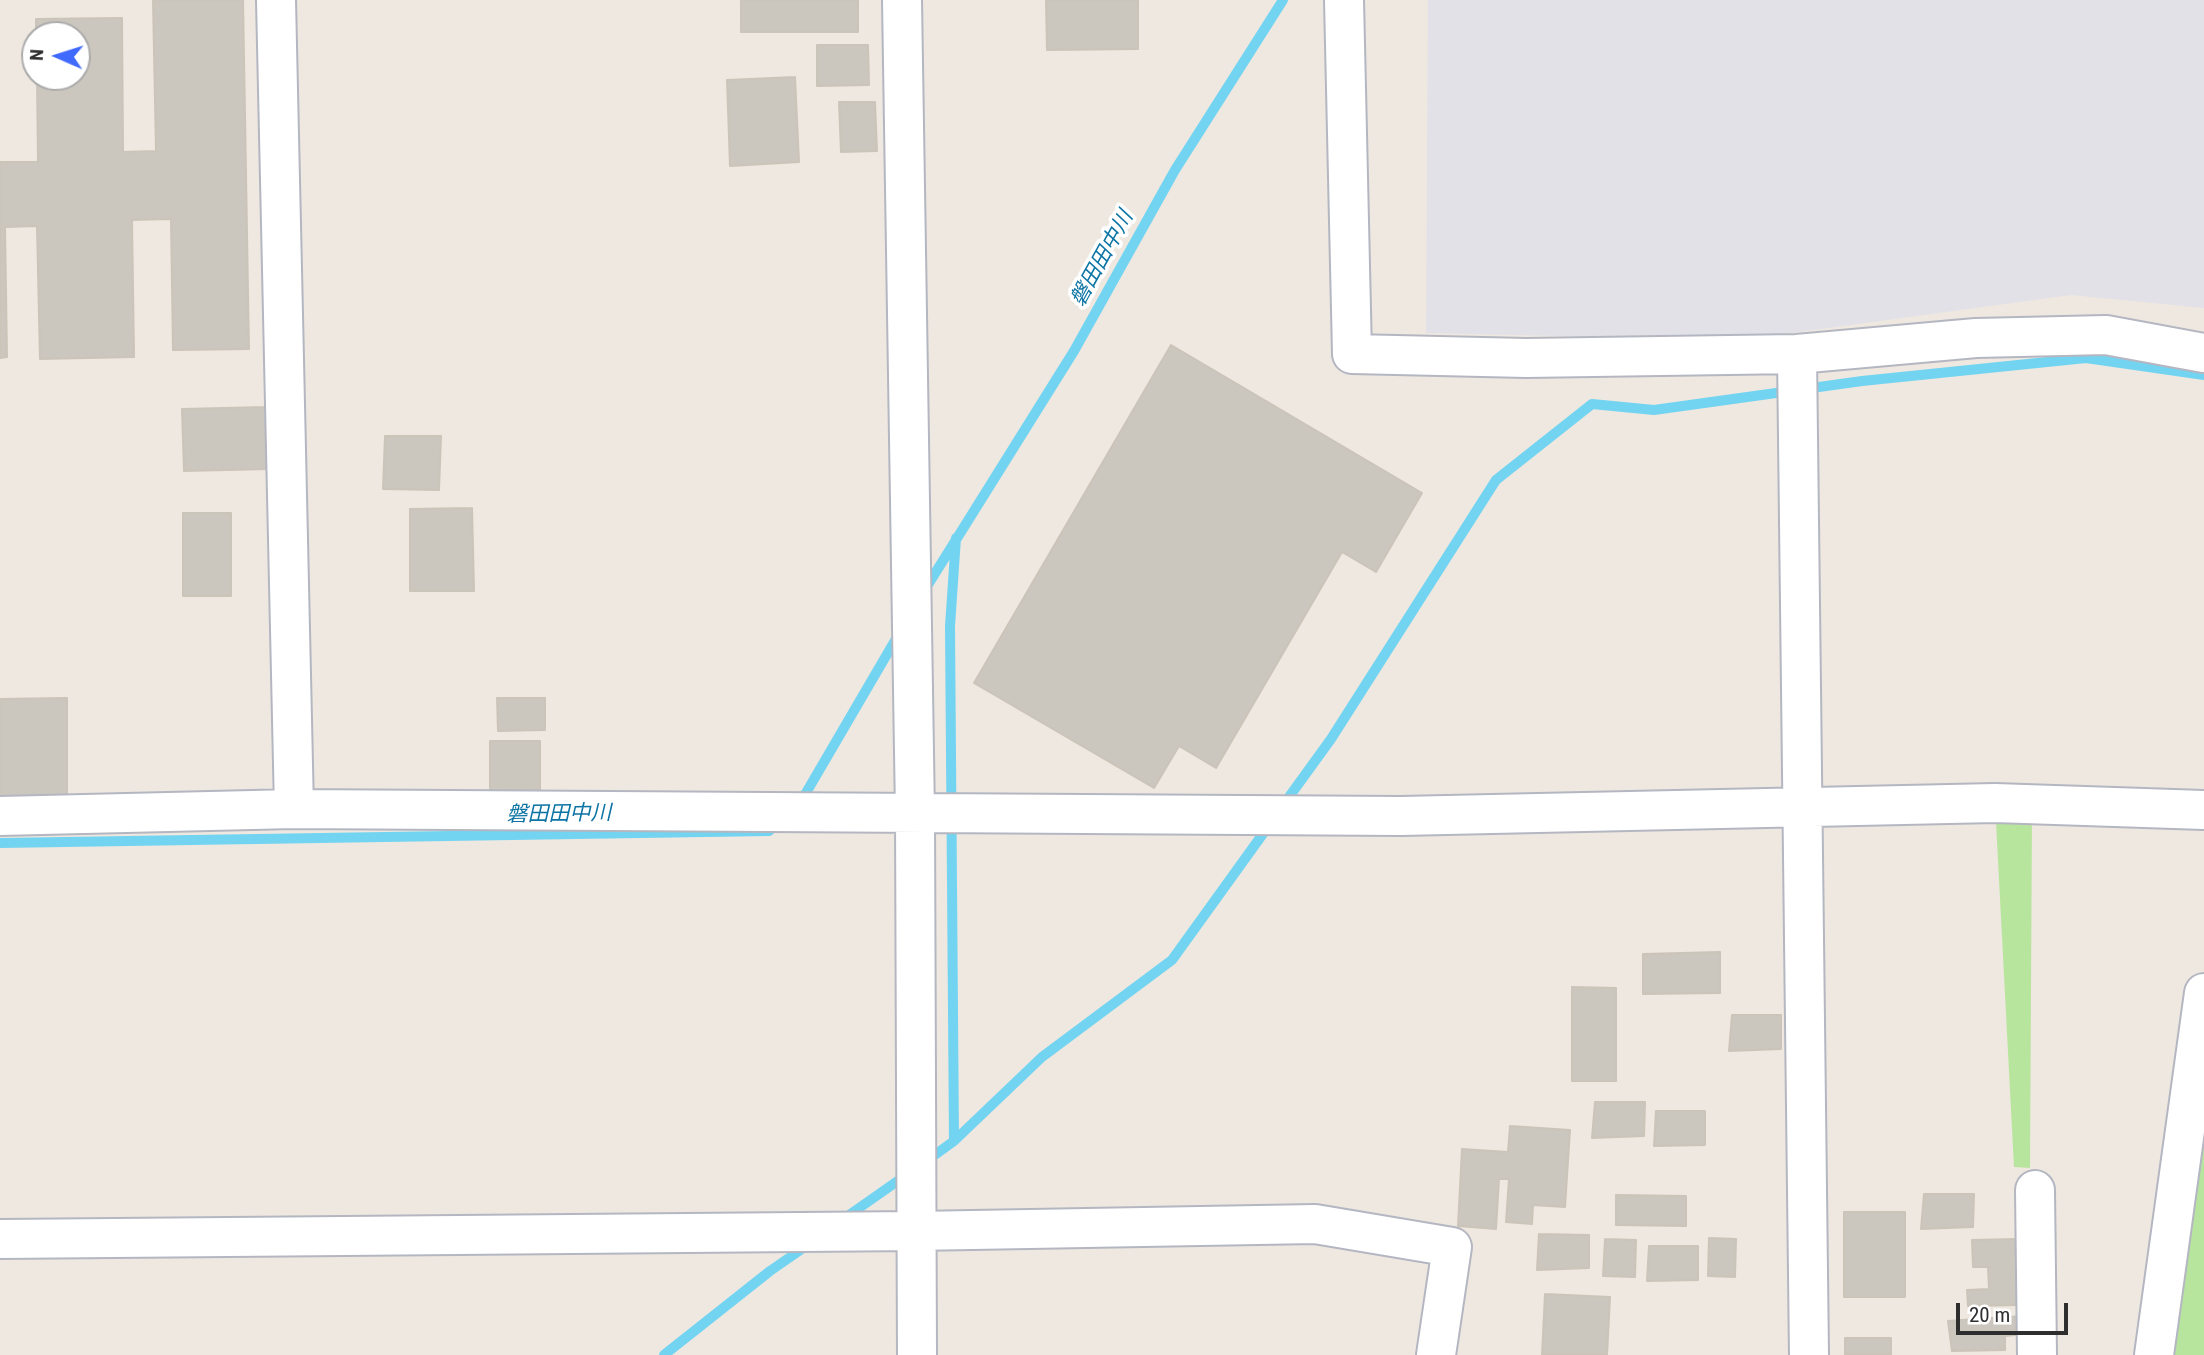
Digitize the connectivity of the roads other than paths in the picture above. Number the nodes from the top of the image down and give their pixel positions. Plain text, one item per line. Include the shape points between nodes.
1 (276, 0) edge
2 (902, 0) edge
3 (1344, 0) edge
4 (2204, 353) edge
5 (1797, 354) junction
6 (1803, 807) junction
7 (294, 809) junction
8 (2204, 810) edge
9 (915, 814) junction
10 (0, 816) edge
11 (2204, 993) edge
12 (2035, 1190) dead end
13 (915, 1231) junction
14 (0, 1239) edge
15 (917, 1355) edge
16 (1436, 1355) edge
17 (1809, 1355) edge
18 (2037, 1355) edge
19 (2154, 1355) edge

1 - 7 street
2 - 9 street
3 - 5 street via 1352,354 1526,358
4 - 5 street via 2106,335 1976,338
5 - 6 street
6 - 8 street via 1995,803
6 - 9 street via 1401,816
6 - 17 street
7 - 9 street
7 - 10 street
9 - 13 street
11 - 19 street
12 - 18 street
13 - 14 street
13 - 15 street
13 - 16 street via 1315,1224 1452,1247

